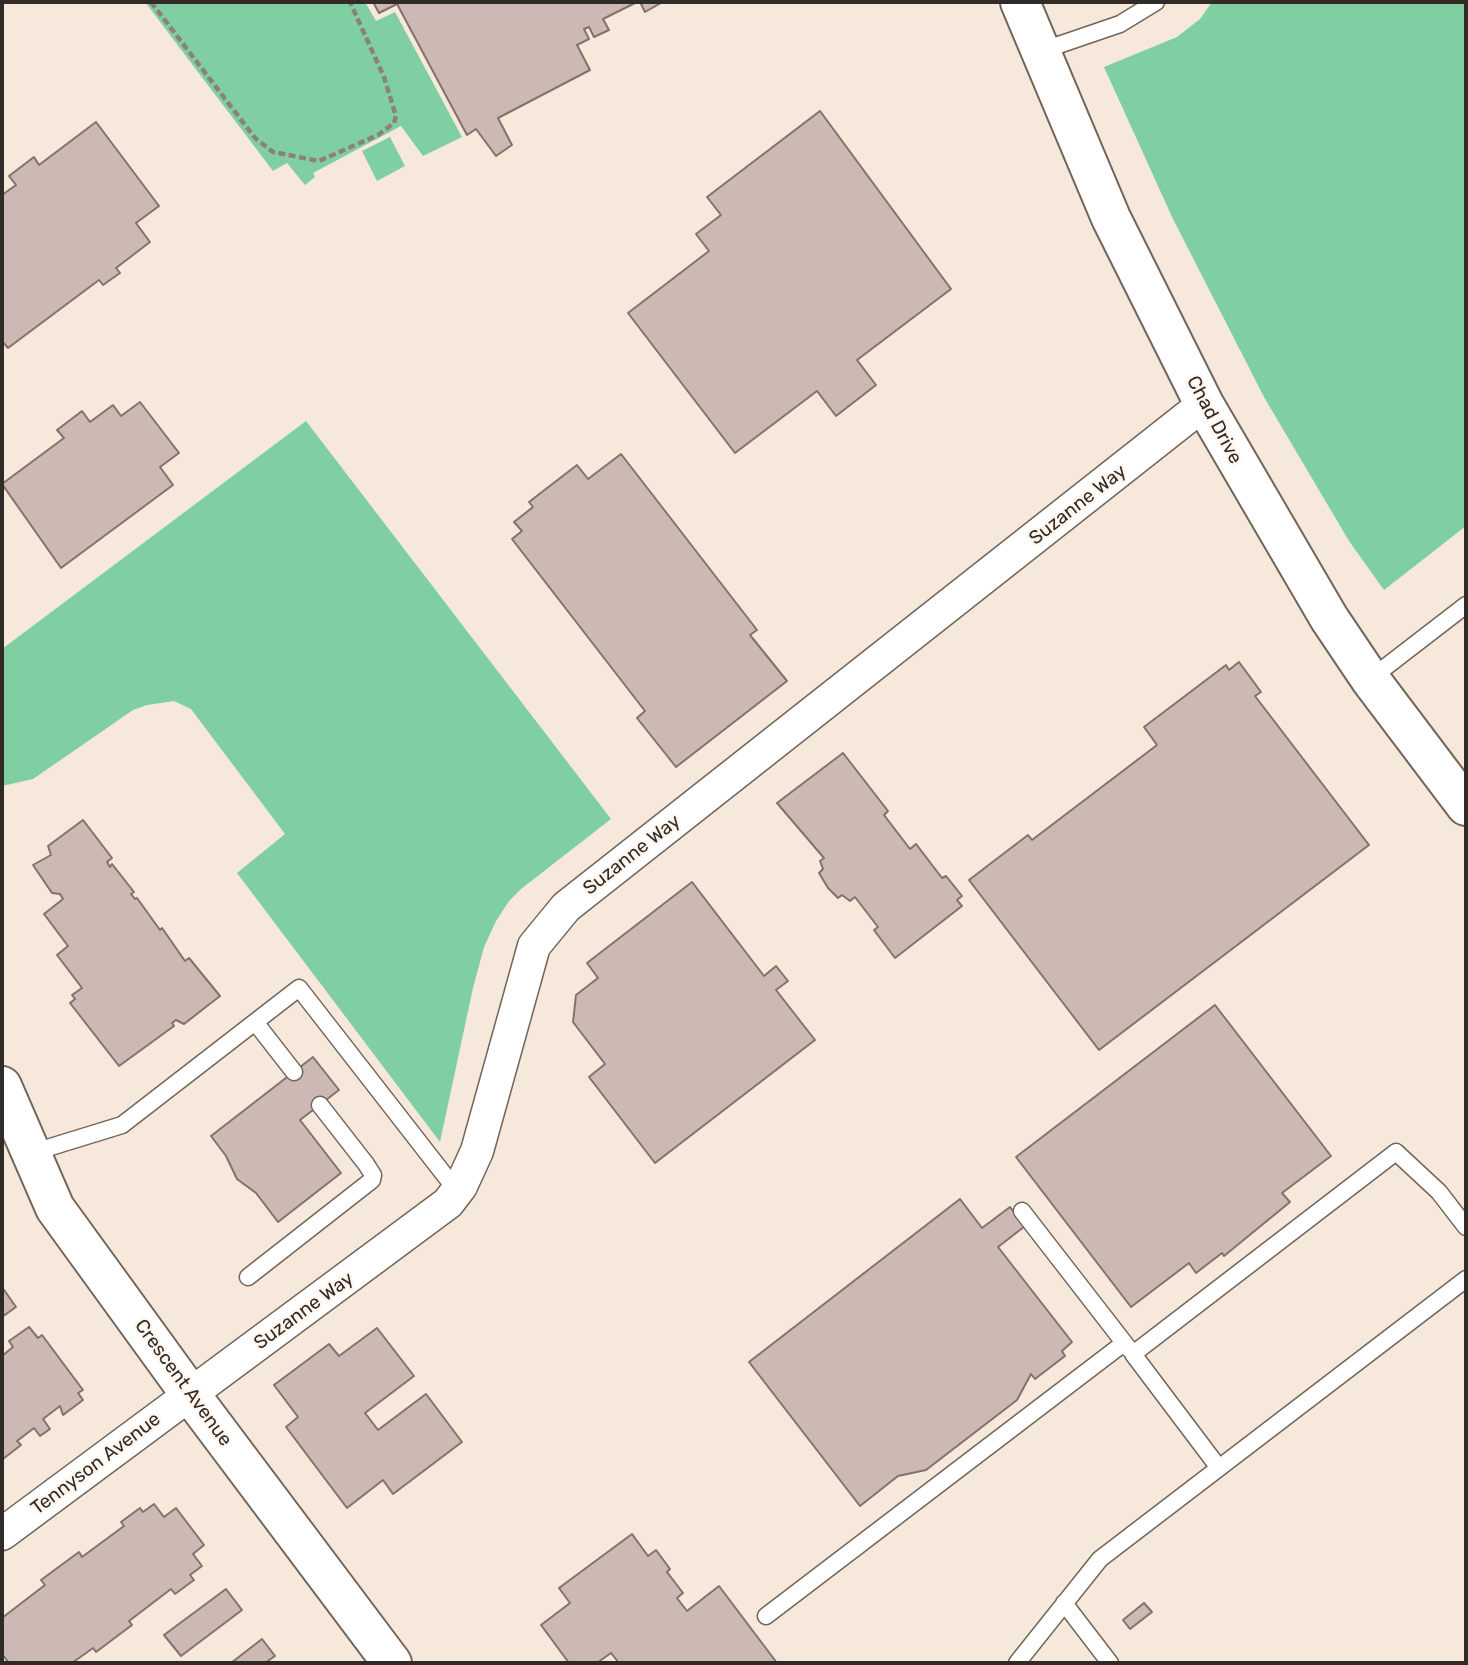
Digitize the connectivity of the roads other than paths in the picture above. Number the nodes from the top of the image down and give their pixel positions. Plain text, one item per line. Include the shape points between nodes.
1 (1020, 2) edge
2 (1156, 2) edge
3 (1039, 52) junction
4 (1205, 404) junction
5 (1463, 614) edge
6 (1370, 679) junction
7 (1466, 806) edge
8 (256, 1022) junction
9 (294, 1072) dead end
10 (2, 1086) edge
11 (320, 1105) dead end
12 (31, 1153) junction
13 (457, 1191) junction
14 (1022, 1211) dead end
15 (1466, 1227) edge
16 (248, 1277) dead end
17 (1466, 1279) edge
18 (1128, 1348) junction
19 (190, 1394) junction
20 (1219, 1468) junction
21 (2, 1534) edge
22 (1064, 1603) junction
23 (766, 1616) dead end
24 (392, 1663) edge
25 (1017, 1663) edge
26 (1110, 1663) edge

1 - 3 street, Chad Drive
2 - 3 lane via 1120,23
3 - 4 street, Chad Drive via 1111,218
4 - 6 street, Chad Drive via 1265,512
4 - 13 street, Suzanne Way via 566,907 546,928 530,956 477,1151
5 - 6 lane
6 - 7 street, Chad Drive
8 - 9 lane
8 - 12 lane via 129,1120
8 - 13 lane via 299,988
10 - 12 street, Crescent Avenue
11 - 16 lane via 366,1164 372,1180
12 - 19 street, Crescent Avenue via 55,1208
13 - 19 street, Suzanne Way via 429,1220
14 - 18 lane
15 - 18 lane via 1439,1192 1396,1152
17 - 20 lane
18 - 20 lane
18 - 23 lane
19 - 21 street, Tennyson Avenue
19 - 24 street, Crescent Avenue
20 - 22 lane via 1100,1559
22 - 25 lane
22 - 26 lane

